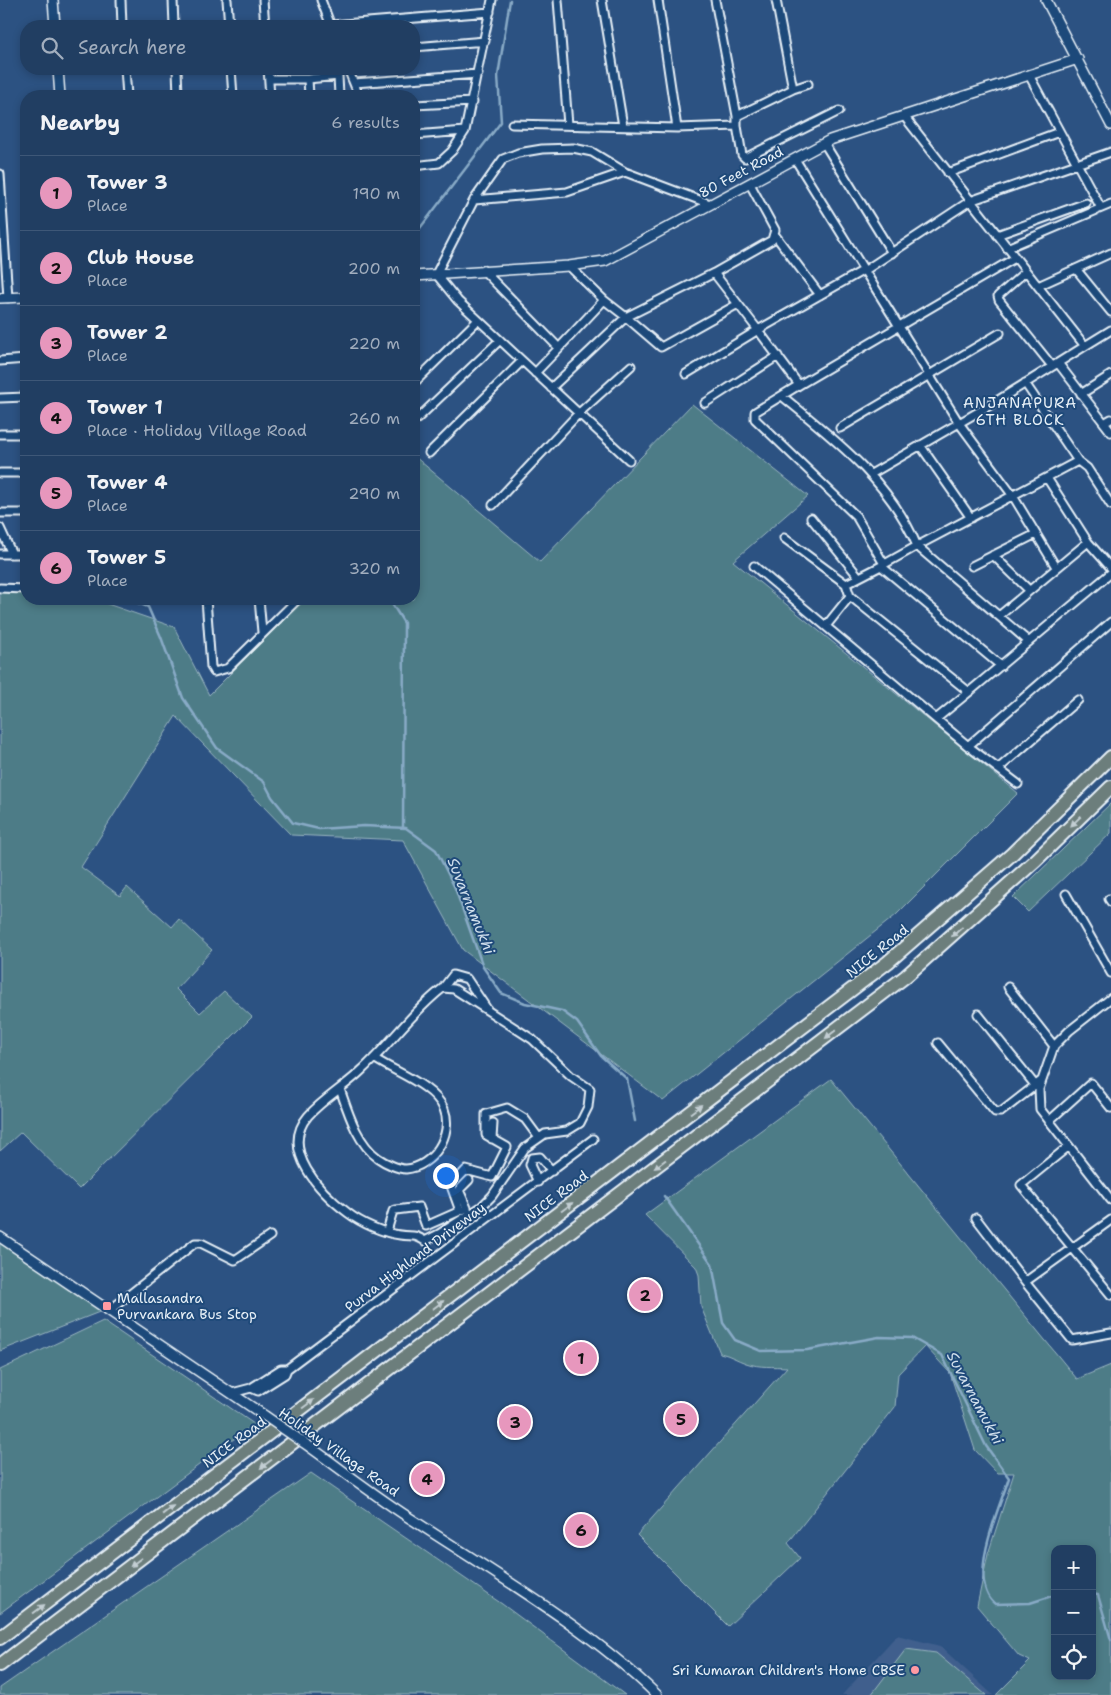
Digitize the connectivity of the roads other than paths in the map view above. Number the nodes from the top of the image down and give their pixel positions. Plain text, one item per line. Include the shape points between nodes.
1 (53, 0) edge
2 (121, 0) edge
3 (173, 0) edge
4 (227, 0) edge
5 (263, 0) edge
6 (321, 0) edge
7 (492, 0) edge
8 (558, 0) edge
9 (602, 0) edge
10 (658, 0) edge
11 (715, 0) edge
12 (776, 0) edge
13 (1046, 0) edge
14 (490, 12) junction
15 (55, 20) edge
16 (122, 20) edge
17 (174, 20) edge
18 (228, 20) edge
19 (265, 20) edge
20 (329, 20) edge
21 (399, 20) edge
22 (485, 41) junction
23 (420, 46) edge
24 (1078, 59) junction
25 (478, 74) junction
26 (58, 75) edge
27 (125, 75) edge
28 (177, 75) edge
29 (231, 75) edge
30 (269, 75) edge
31 (351, 75) edge
32 (1028, 75) junction
33 (308, 78) junction
34 (269, 79) junction
35 (354, 83) junction
36 (808, 84) dead end
37 (793, 89) junction
38 (60, 90) edge
39 (127, 90) edge
40 (178, 90) edge
41 (233, 90) edge
42 (270, 90) edge
43 (309, 90) edge
44 (339, 90) edge
45 (357, 90) edge
46 (473, 102) junction
47 (420, 106) edge
48 (839, 111) dead end
49 (736, 116) junction
50 (904, 116) junction
51 (512, 124) dead end
52 (568, 125) junction
53 (1111, 125) edge
54 (622, 126) junction
55 (737, 126) junction
56 (678, 128) junction
57 (466, 131) junction
58 (1059, 132) junction
59 (420, 135) edge
60 (824, 143) junction
61 (1111, 152) edge
62 (795, 159) junction
63 (1076, 164) junction
64 (420, 165) edge
65 (625, 172) junction
66 (948, 173) junction
67 (0, 174) edge
68 (750, 184) junction
69 (474, 200) junction
70 (970, 201) junction
71 (1086, 203) dead end
72 (710, 204) junction
73 (1111, 204) edge
74 (1101, 208) junction
75 (775, 235) junction
76 (997, 235) junction
77 (2, 243) edge
78 (1007, 248) junction
79 (892, 253) junction
80 (1111, 253) edge
81 (1015, 258) junction
82 (569, 266) junction
83 (1076, 269) junction
84 (483, 270) junction
85 (864, 271) junction
86 (1026, 272) junction
87 (714, 273) junction
88 (436, 274) junction
89 (420, 275) edge
90 (1038, 286) junction
91 (820, 295) junction
92 (20, 297) edge
93 (4, 298) edge
94 (604, 300) junction
95 (738, 304) junction
96 (1111, 312) edge
97 (626, 316) junction
98 (478, 320) junction
99 (900, 327) junction
100 (758, 330) junction
101 (1111, 330) edge
102 (1000, 333) dead end
103 (500, 340) junction
104 (1085, 346) junction
105 (559, 348) junction
106 (778, 356) junction
107 (20, 359) edge
108 (0, 361) edge
109 (522, 361) junction
110 (1055, 364) junction
111 (631, 366) dead end
112 (535, 373) junction
113 (686, 374) dead end
114 (1111, 375) edge
115 (930, 376) junction
116 (420, 377) edge
117 (1025, 383) junction
118 (799, 386) junction
119 (551, 388) junction
120 (1081, 394) junction
121 (782, 396) junction
122 (20, 397) edge
123 (0, 398) edge
124 (705, 402) dead end
125 (579, 413) junction
126 (420, 416) edge
127 (1108, 421) edge
128 (959, 423) junction
129 (840, 428) dead end
130 (1111, 432) edge
131 (0, 434) edge
132 (20, 434) edge
133 (920, 445) junction
134 (429, 453) dead end
135 (629, 460) dead end
136 (1078, 461) junction
137 (0, 473) edge
138 (20, 473) edge
139 (871, 474) junction
140 (1047, 478) junction
141 (1012, 496) junction
142 (493, 505) dead end
143 (1111, 505) edge
144 (0, 513) edge
145 (20, 513) edge
146 (811, 518) dead end
147 (971, 518) junction
148 (0, 528) edge
149 (1036, 534) junction
150 (784, 538) dead end
151 (1088, 542) junction
152 (917, 546) junction
153 (0, 554) edge
154 (12, 554) junction
155 (20, 554) edge
156 (993, 556) junction
157 (882, 565) junction
158 (754, 566) dead end
159 (972, 566) dead end
160 (1056, 567) junction
161 (1111, 568) edge
162 (1111, 573) edge
163 (859, 578) junction
164 (846, 584) junction
165 (0, 588) edge
166 (20, 589) edge
167 (1029, 590) junction
168 (850, 596) junction
169 (206, 605) edge
170 (260, 605) edge
171 (291, 605) edge
172 (999, 616) junction
173 (1111, 622) edge
174 (826, 626) junction
175 (262, 632) junction
176 (1029, 642) junction
177 (1001, 666) junction
178 (969, 692) junction
179 (1078, 700) dead end
180 (936, 719) junction
181 (968, 746) junction
182 (1111, 757) edge
183 (998, 769) junction
184 (1018, 784) dead end
185 (1111, 787) edge
186 (1066, 894) dead end
187 (1111, 973) edge
188 (1008, 987) dead end
189 (442, 988) junction
190 (1111, 998) edge
191 (488, 1012) junction
192 (978, 1014) dead end
193 (938, 1043) dead end
194 (1054, 1046) junction
195 (374, 1058) junction
196 (1038, 1083) junction
197 (340, 1089) junction
198 (1111, 1108) edge
199 (1050, 1121) junction
200 (493, 1123) dead end
201 (539, 1138) junction
202 (492, 1139) junction
203 (593, 1139) dead end
204 (1069, 1146) junction
205 (525, 1148) junction
206 (532, 1158) junction
207 (552, 1171) junction
208 (469, 1180) dead end
209 (538, 1182) junction
210 (1111, 1200) edge
211 (460, 1211) junction
212 (976, 1218) dead end
213 (1111, 1220) edge
214 (387, 1231) junction
215 (270, 1236) dead end
216 (0, 1237) edge
217 (1072, 1248) junction
218 (1024, 1282) junction
219 (1111, 1296) edge
220 (110, 1310) junction
221 (1111, 1333) edge
222 (232, 1393) junction
223 (0, 1638) edge
224 (0, 1665) edge
225 (657, 1695) edge

1 - 15 street
2 - 16 street
3 - 17 street
4 - 18 street
5 - 19 street
6 - 20 street
7 - 14 street
8 - 52 street
9 - 54 street
10 - 56 street
11 - 49 street
12 - 37 street
13 - 24 street
14 - 21 street
14 - 22 street
22 - 23 street
22 - 25 street
24 - 32 street, 80 Feet Road
24 - 53 street
25 - 35 street
25 - 46 street
26 - 38 street
27 - 39 street
28 - 40 street
29 - 41 street
30 - 34 street
31 - 35 street
32 - 50 street, 80 Feet Road
32 - 58 street
33 - 34 street
33 - 43 street
33 - 44 street via 338,76
34 - 42 street
35 - 45 street
36 - 37 street
37 - 49 street
46 - 47 street
46 - 57 street
48 - 55 street via 745,158
49 - 55 street
50 - 60 street, 80 Feet Road
50 - 66 street
51 - 52 street
52 - 54 street
54 - 56 street
55 - 56 street
57 - 59 street
57 - 64 street via 439,163
58 - 63 street
58 - 66 street
60 - 62 street, 80 Feet Road
60 - 79 street
61 - 63 street
62 - 68 street, 80 Feet Road
62 - 85 street
63 - 70 street
63 - 74 street
65 - 69 street via 567,192
65 - 69 street via 592,152 573,148 518,153 503,159
65 - 72 street
66 - 70 street
67 - 77 street
68 - 72 street, 80 Feet Road
68 - 75 street
69 - 88 street
70 - 76 street
70 - 79 street
71 - 76 street
72 - 82 street, 80 Feet Road via 605,261
73 - 74 street
74 - 78 street
75 - 87 street via 772,240
75 - 91 street
76 - 78 street
77 - 93 street
78 - 81 street
79 - 85 street
80 - 83 street
81 - 86 street
81 - 99 street
82 - 84 street, 80 Feet Road
82 - 94 street
83 - 90 street
83 - 96 street
84 - 88 street, 80 Feet Road
84 - 105 street
85 - 91 street
85 - 99 street
86 - 90 street
86 - 110 street via 998,296 999,300
87 - 95 street
87 - 97 street
88 - 89 street, 80 Feet Road
88 - 98 street
90 - 104 street
91 - 100 street
92 - 93 street
94 - 97 street
94 - 105 street
95 - 97 street via 661,347
95 - 100 street
97 - 119 street
98 - 103 street
98 - 116 street
99 - 115 street
99 - 118 street
100 - 106 street
100 - 113 street
101 - 104 street
102 - 115 street
103 - 109 street
103 - 126 street
104 - 110 street
105 - 112 street
106 - 118 street
106 - 124 street
107 - 108 street
109 - 112 street
109 - 134 street
110 - 117 street
110 - 120 street
111 - 125 street
112 - 119 street
114 - 120 street
115 - 128 street
115 - 129 street
117 - 128 street
117 - 136 street
118 - 121 street
119 - 125 street
120 - 127 street
121 - 139 street
121 - 157 street via 755,412 755,420 856,516
122 - 123 street
125 - 135 street
125 - 142 street
127 - 130 street
128 - 133 street
128 - 141 street
131 - 132 street
133 - 139 street
133 - 147 street
136 - 140 street
136 - 143 street via 1087,468
137 - 138 street
139 - 152 street via 908,527
140 - 141 street
140 - 151 street
141 - 147 street
141 - 149 street
144 - 145 street
146 - 163 street
147 - 152 street
148 - 154 street
149 - 156 street
149 - 160 street
150 - 164 street
151 - 160 street
151 - 161 street
152 - 157 street
152 - 172 street
153 - 154 street
154 - 155 street
156 - 159 street
156 - 167 street
157 - 163 street
157 - 177 street
158 - 174 street
160 - 167 street
162 - 176 street
163 - 164 street
164 - 168 street
165 - 166 street
167 - 172 street
168 - 174 street
168 - 178 street
169 - 175 street via 214,672 228,668
170 - 175 street
171 - 175 street
172 - 176 street
173 - 181 street
174 - 180 street
176 - 177 street
177 - 178 street
178 - 180 street
179 - 183 street
180 - 181 street
181 - 183 street
223 -> 182 highway, NICE Road via 888,962 1012,854
183 - 184 street
185 -> 224 highway via 1030,866 906,976
186 - 187 street
188 - 194 street
189 - 191 street, Purva Highland Driveway via 454,989
189 - 191 street via 453,975 467,979
189 - 195 street, Purva Highland Driveway
190 - 194 street
191 - 201 street, Purva Highland Driveway via 532,1039 571,1076 590,1089 588,1106 580,1123 567,1131
192 - 196 street
193 - 196 street via 995,1112 1001,1112
194 - 196 street
195 - 197 street, Purva Highland Driveway
195 - 197 street via 414,1079 444,1109 446,1129 433,1156 408,1169 378,1158 365,1145 351,1120
196 - 199 street via 1040,1110
197 - 214 street, Purva Highland Driveway via 308,1116 299,1133 298,1147 308,1172 324,1193 349,1214
198 - 199 street via 1091,1083
199 - 204 street
200 - 202 street
201 - 202 street via 525,1119 507,1108 486,1114 484,1132
201 - 205 street, Purva Highland Driveway
202 - 211 street via 507,1147 492,1177 466,1170 451,1186
203 - 207 street, Purva Highland Driveway
204 - 210 street
204 - 217 street via 1021,1184
205 - 206 street
205 - 214 street, Purva Highland Driveway via 492,1196 470,1216 424,1241 414,1234 400,1236
206 - 207 street via 540,1157
206 - 209 street via 530,1165
207 - 209 street, Purva Highland Driveway
208 - 211 street via 459,1190 467,1208
209 - 222 street, Purva Highland Driveway via 287,1369 281,1369 251,1388
211 - 214 street via 426,1226 419,1207 396,1210
212 - 218 street
213 - 217 street
215 - 220 street via 235,1260 195,1243
216 - 220 street, Holiday Village Road
217 - 218 street
217 - 219 street
218 - 221 street via 1072,1340
220 - 222 street, Holiday Village Road
222 - 225 street, Holiday Village Road, bridge via 402,1513 526,1593 632,1670

